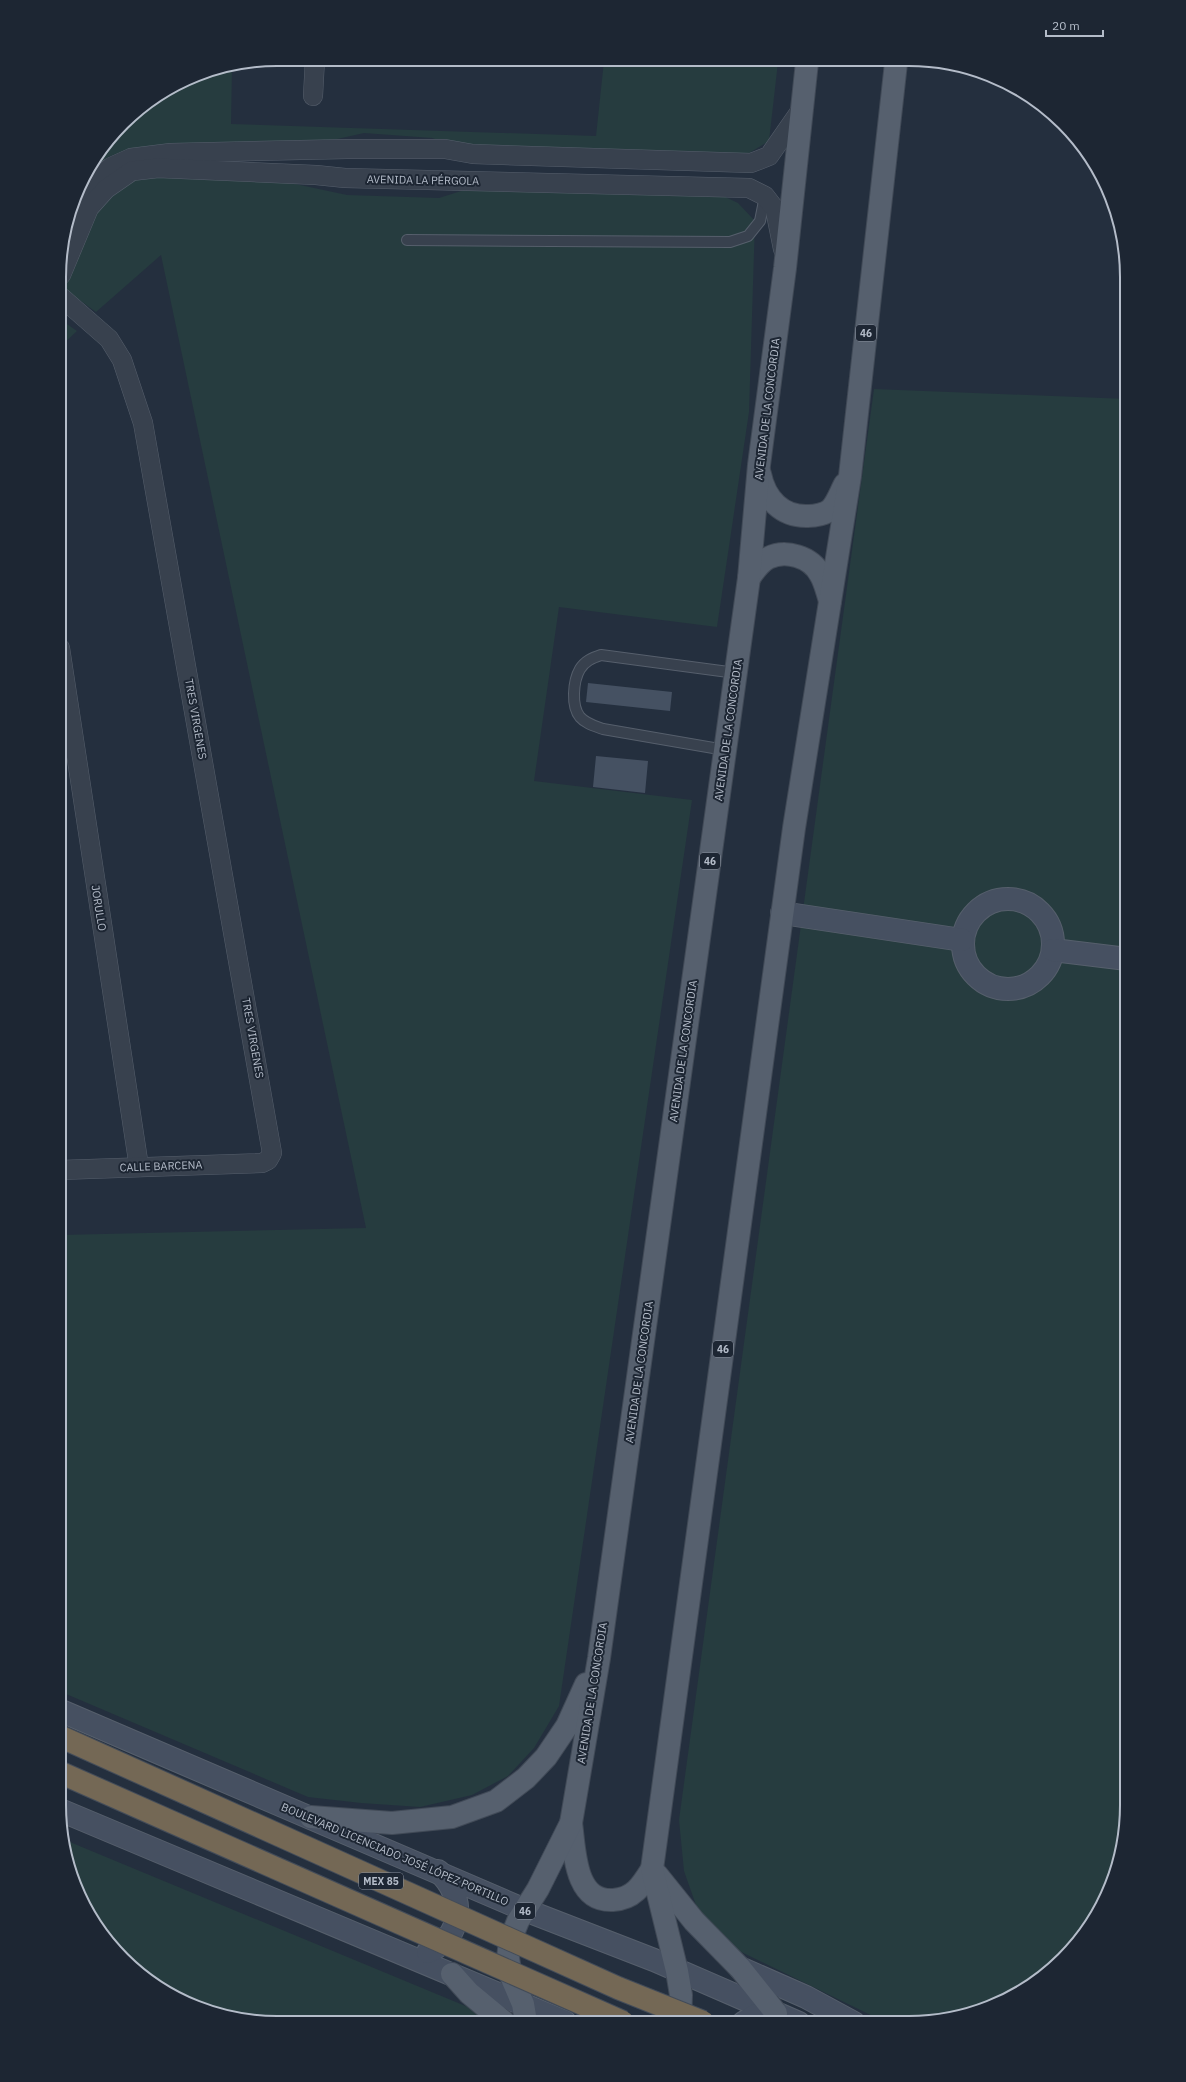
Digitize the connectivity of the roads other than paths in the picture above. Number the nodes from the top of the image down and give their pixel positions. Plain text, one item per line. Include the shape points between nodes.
1 (315, 66) edge
2 (806, 66) edge
3 (896, 66) edge
4 (313, 96) dead end
5 (801, 110) junction
6 (316, 150) junction
7 (473, 154) junction
8 (316, 175) junction
9 (472, 180) junction
10 (84, 191) edge
11 (765, 196) junction
12 (407, 240) dead end
13 (66, 263) edge
14 (785, 268) junction
15 (66, 301) edge
16 (759, 465) junction
17 (850, 476) junction
18 (749, 578) junction
19 (830, 602) junction
20 (736, 673) junction
21 (66, 688) edge
22 (725, 750) junction
23 (782, 914) junction
24 (962, 940) junction
25 (1053, 950) junction
26 (1120, 958) edge
27 (262, 1162) joint
28 (138, 1167) junction
29 (66, 1170) edge
30 (599, 1658) junction
31 (66, 1713) edge
32 (66, 1739) edge
33 (66, 1775) edge
34 (66, 1813) edge
35 (311, 1816) junction
36 (571, 1822) junction
37 (652, 1869) junction
38 (438, 1871) junction
39 (525, 1910) junction
40 (405, 1955) junction
41 (740, 1968) junction
42 (677, 1971) junction
43 (452, 1974) junction
44 (524, 2013) edge
45 (776, 2013) junction
46 (497, 2016) edge
47 (538, 2016) edge
48 (609, 2016) edge
49 (680, 2016) edge
50 (688, 2016) edge
51 (754, 2016) edge
52 (783, 2016) edge
53 (841, 2016) edge

1 - 4 street
2 - 5 main road, AVENIDA DE LA CONCORDIA / 46
3 - 17 main road, 46
5 - 7 street via 769,156 751,163
5 - 14 main road, AVENIDA DE LA CONCORDIA / 46
6 - 7 street via 445,149
6 - 8 street
6 - 10 street via 171,153 131,158 111,167
7 - 9 street
8 - 9 street, AVENIDA LA PÉRGOLA via 353,179 447,182
8 - 13 street, AVENIDA LA PÉRGOLA via 158,168 132,171 106,189 89,208
9 - 11 street, AVENIDA LA PÉRGOLA via 749,188
11 - 12 lane via 760,221 748,236 730,242
11 - 14 street via 775,209
14 - 16 main road, AVENIDA DE LA CONCORDIA / 46
15 - 27 street, TRES VIRGENES via 109,339 122,360 143,423 272,1145 272,1154 268,1160
16 - 17 main road via 762,483 769,499 781,511 798,517 815,516 831,509
16 - 18 main road, AVENIDA DE LA CONCORDIA / 46
17 - 19 main road, 46
18 - 19 main road via 757,566 769,558 783,554 798,556 811,562 820,574
18 - 20 main road, AVENIDA DE LA CONCORDIA / 46
19 - 23 main road, 46
20 - 22 main road, AVENIDA DE LA CONCORDIA / 46
20 - 22 lane via 601,655 586,662 580,669 576,682 576,709 580,717 589,724 602,729
21 - 28 street, JORULLO
22 - 30 main road, AVENIDA DE LA CONCORDIA / 46
23 - 24 street
23 - 37 main road, 46
24 - 25 street via 964,956 970,970 981,982 995,988 1011,990 1026,986 1039,977 1048,965
24 - 25 street via 973,914 984,904 1012,898 1026,902 1039,910 1053,935
25 - 26 street
27 - 28 street, CALLE BARCENA
28 - 29 street, CALLE BARCENA
30 - 35 main road via 567,1726 546,1757 526,1778 496,1801 452,1817 392,1823
30 - 36 main road, AVENIDA DE LA CONCORDIA / 46
31 - 35 street, BOULEVARD LICENCIADO JOSÉ LÓPEZ PORTILLO
32 - 50 highway, MEX 85, bridge via 618,1988
33 - 48 highway, MEX 85, bridge
34 - 40 street
35 - 38 street, BOULEVARD LICENCIADO JOSÉ LÓPEZ PORTILLO
36 - 37 main road via 579,1874 587,1891 596,1898 619,1900 631,1896
36 - 39 main road, AVENIDA DE LA CONCORDIA / 46
37 - 41 main road via 694,1921
37 - 42 main road, 46
38 - 39 street, BOULEVARD LICENCIADO JOSÉ LÓPEZ PORTILLO
38 - 40 street via 454,1890 457,1902 454,1926 448,1937 429,1952
39 - 42 street, BOULEVARD LICENCIADO JOSÉ LÓPEZ PORTILLO
39 - 44 main road, AVENIDA DE LA CONCORDIA / 46 via 510,1941 508,1958 511,1976
40 - 43 street
41 - 45 main road
41 - 53 street via 806,1997
42 - 45 street, BOULEVARD LICENCIADO JOSÉ LÓPEZ PORTILLO
42 - 49 main road, 46 via 681,1995
43 - 44 street
43 - 46 main road via 469,1993
44 - 47 street
45 - 51 street
45 - 52 street, BOULEVARD LICENCIADO JOSÉ LÓPEZ PORTILLO

